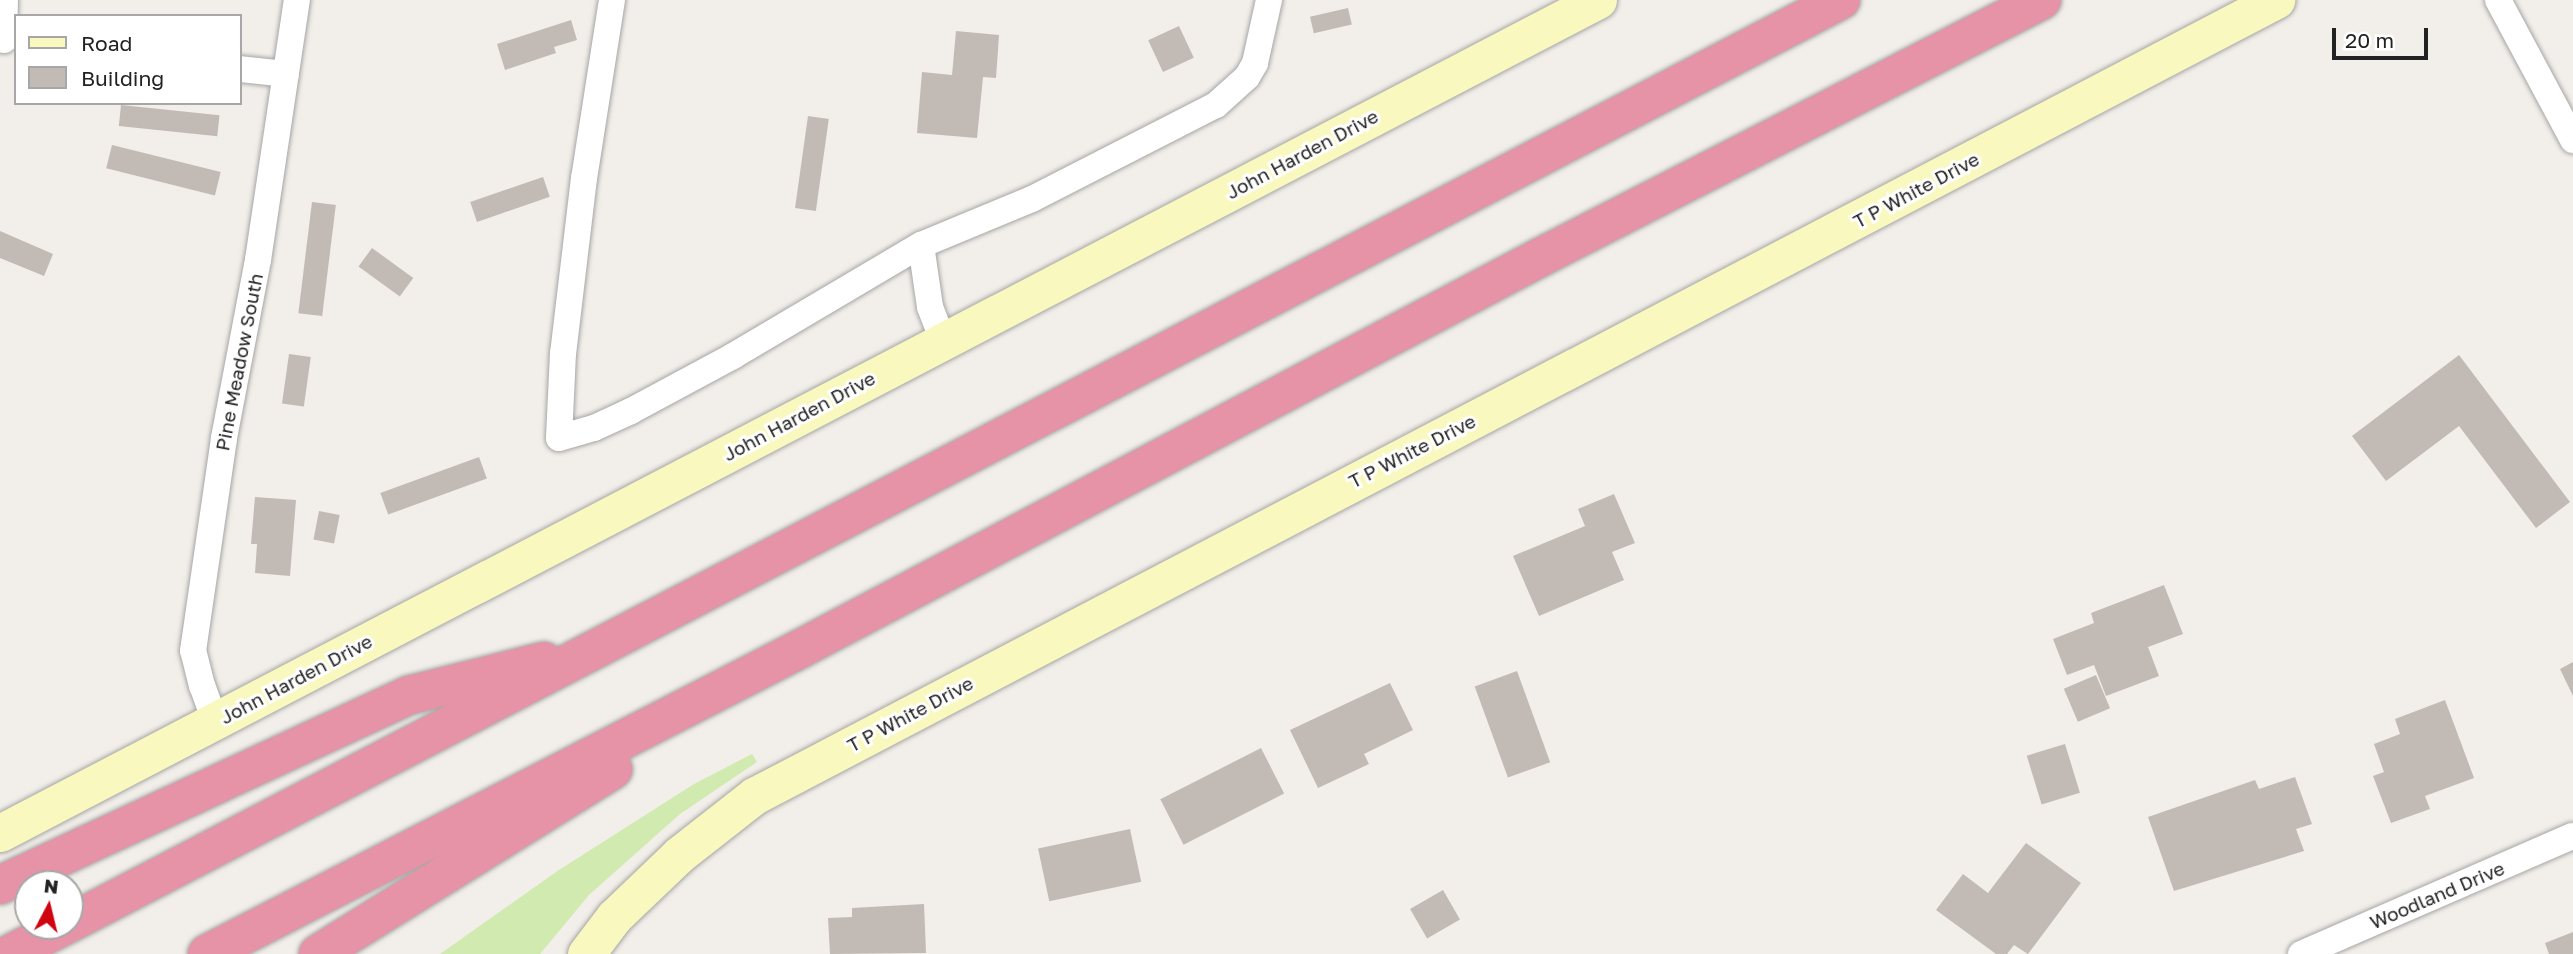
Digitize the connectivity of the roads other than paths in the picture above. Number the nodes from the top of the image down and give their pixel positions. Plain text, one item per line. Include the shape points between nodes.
1 (5, 0) edge
2 (298, 0) edge
3 (612, 0) edge
4 (1269, 0) edge
5 (1598, 0) edge
6 (1841, 0) edge
7 (2042, 0) edge
8 (2276, 0) edge
9 (2498, 0) edge
10 (7, 41) edge
11 (242, 69) edge
12 (286, 74) junction
13 (2573, 140) edge
14 (921, 245) junction
15 (943, 341) junction
16 (607, 645) junction
17 (800, 649) junction
18 (215, 721) junction
19 (0, 833) edge
20 (2573, 836) edge
21 (0, 885) edge
22 (84, 916) edge
23 (37, 940) edge
24 (10, 954) edge
25 (207, 954) edge
26 (318, 954) edge
27 (586, 954) edge
28 (2301, 954) edge

1 - 10 street
2 - 12 street, Pine Meadow South
3 - 14 street via 584,178 559,438 631,411
4 - 14 street via 1255,63 1247,77 1216,105 1032,199
5 - 15 street, John Harden Drive
6 - 16 highway
7 - 17 highway via 1541,257
8 - 27 street, T P White Drive via 754,796 680,854 614,917
9 - 13 street
11 - 12 street
12 - 18 street, Pine Meadow South via 193,651
14 - 15 street via 930,307
15 - 18 street, John Harden Drive
16 - 21 highway via 410,695
16 - 22 highway
17 - 25 highway
17 - 26 highway
18 - 19 street, John Harden Drive
20 - 28 street, Woodland Drive
23 - 24 highway

